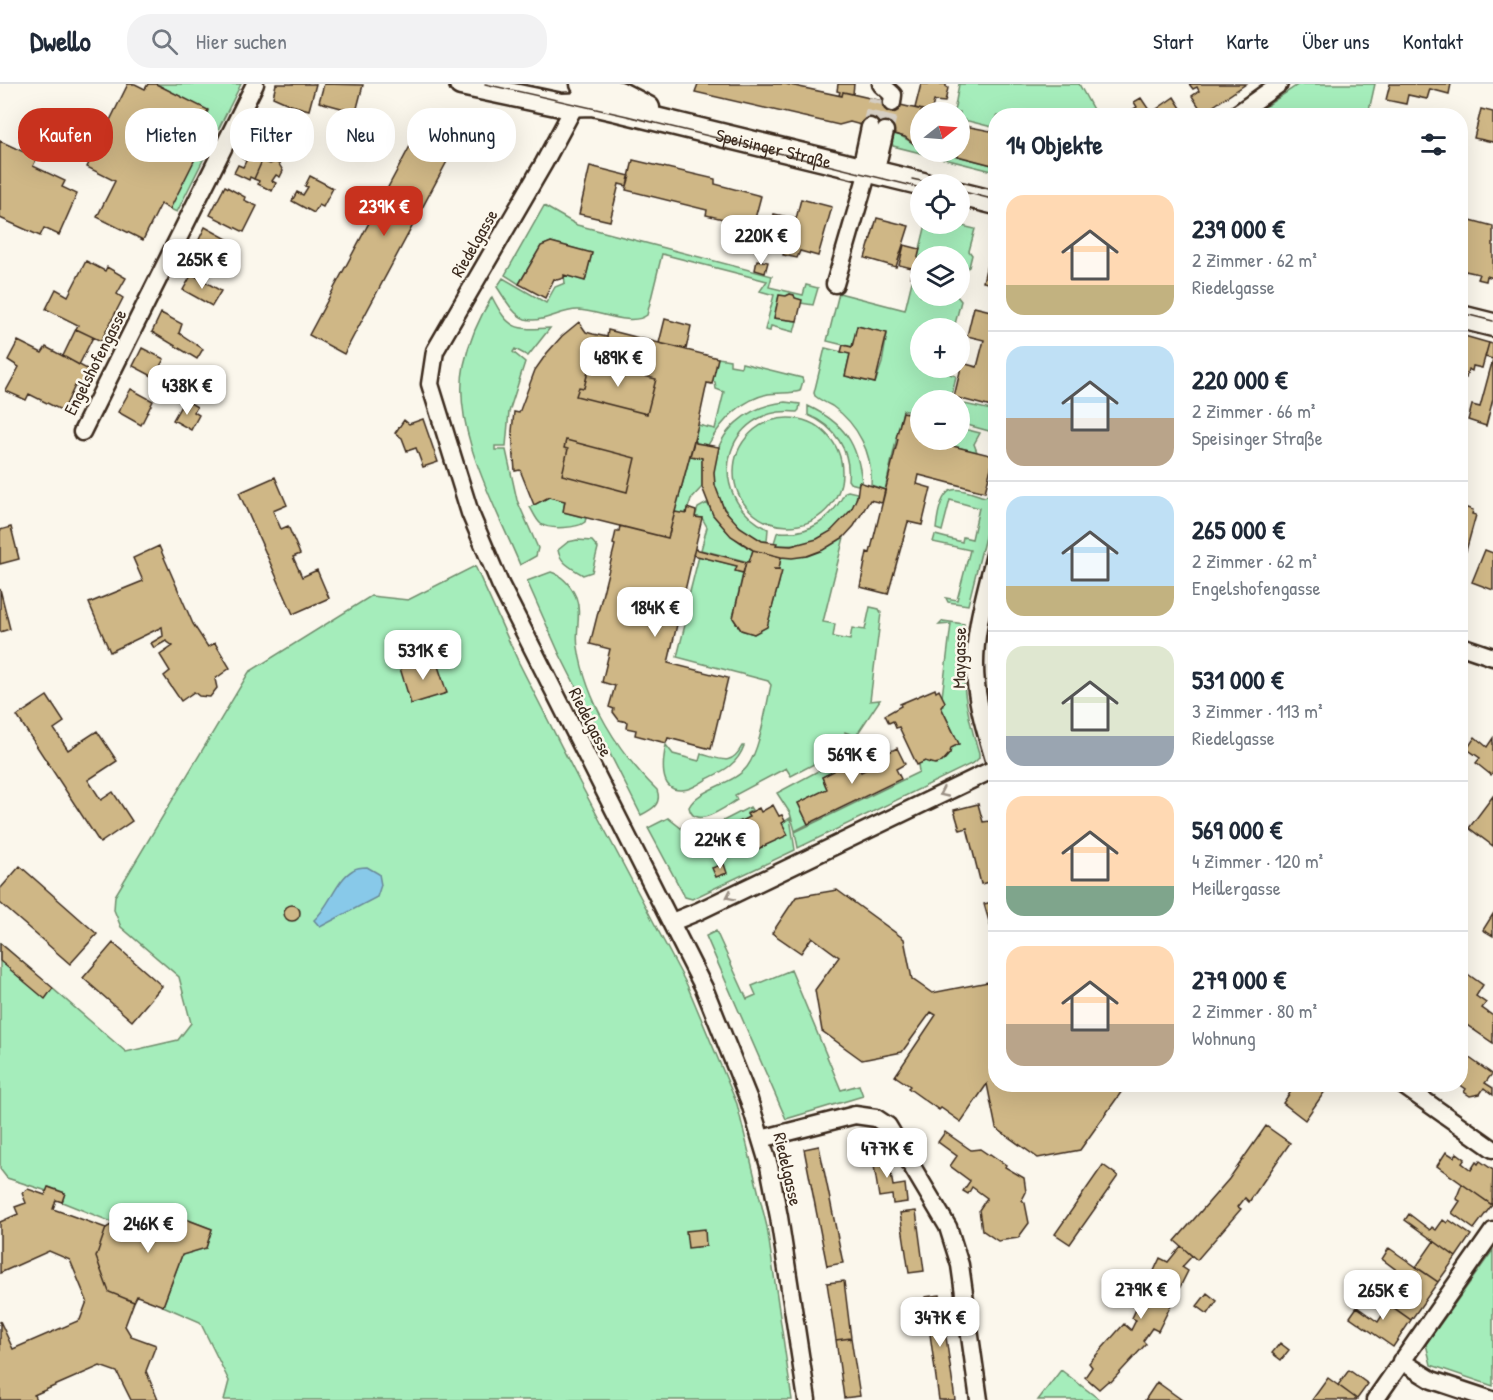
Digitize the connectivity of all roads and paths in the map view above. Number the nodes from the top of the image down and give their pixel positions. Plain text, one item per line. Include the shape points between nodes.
1 (255, 84) edge
2 (461, 84) edge
3 (584, 84) edge
4 (1279, 84) edge
5 (575, 105) junction
6 (1245, 108) edge
7 (679, 124) junction
8 (877, 129) tunnel mouth
9 (868, 171) junction
10 (910, 181) edge
11 (970, 196) edge
12 (988, 201) edge
13 (835, 284) dead end
14 (1468, 319) edge
15 (1493, 325) edge
16 (82, 432) dead end
17 (988, 582) edge
18 (1468, 648) edge
19 (1493, 657) edge
20 (988, 737) edge
21 (988, 771) edge
22 (672, 922) junction
23 (1412, 1092) edge
24 (761, 1139) junction
25 (1493, 1149) edge
26 (1493, 1231) edge
27 (1401, 1361) junction
28 (807, 1400) edge
29 (979, 1400) edge
30 (1375, 1400) edge
31 (1492, 1400) edge

1 - 16 street, Engelshofengasse
2 - 5 main road, Speisinger Straße
3 - 5 street, Riedelgasse
3 - 7 main road, Speisinger Straße via 619,93
4 - 6 street
5 - 7 main road, Speisinger Straße via 592,104
5 - 22 street, Riedelgasse via 435,351 430,384 470,513 500,584
7 - 9 main road, Speisinger Straße
8 - 9 street
9 - 10 main road, Speisinger Straße
9 - 13 street
11 - 12 main road
14 - 15 main road
17 - 20 street, Maygasse via 975,656 978,700
18 - 19 street
21 -> 22 street
22 - 24 street, Riedelgasse via 733,1056
23 - 25 street
24 - 28 street, Riedelgasse via 779,1217
24 - 29 street via 850,1115 876,1118 888,1126 948,1227 955,1246
26 - 27 street
27 - 30 street
27 - 31 street via 1432,1380

